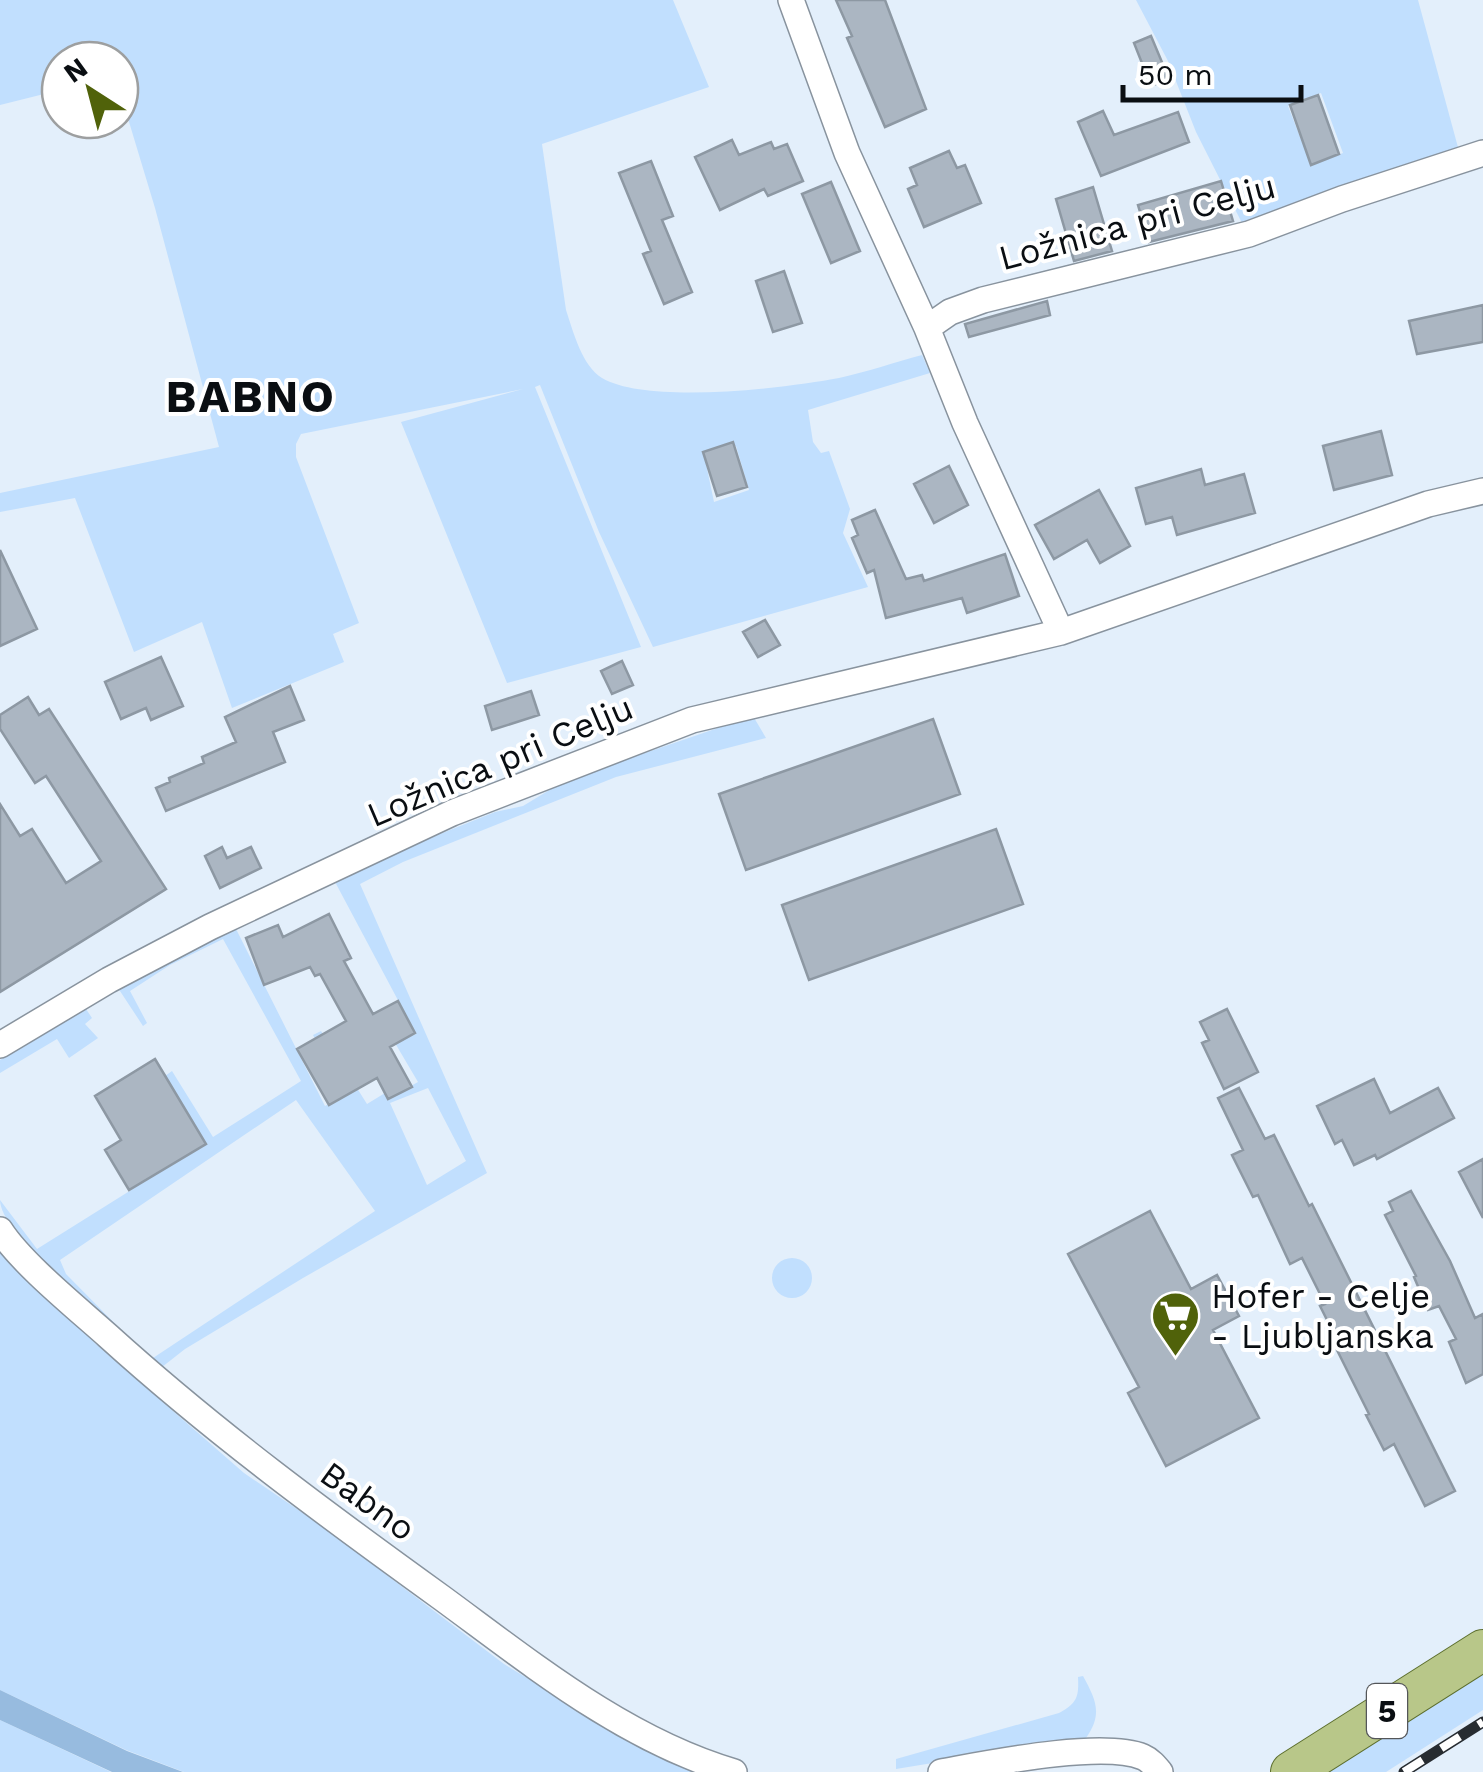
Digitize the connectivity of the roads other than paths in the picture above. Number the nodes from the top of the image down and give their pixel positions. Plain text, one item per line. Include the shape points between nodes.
1 (791, 0) edge
2 (1483, 153) edge
3 (927, 328) junction
4 (1483, 492) edge
5 (1061, 632) junction
6 (0, 1045) edge
7 (0, 1230) edge
8 (1483, 1650) edge
9 (734, 1772) edge
10 (941, 1772) edge
11 (1160, 1772) edge
12 (1291, 1772) edge

1 - 3 street via 848,152
2 - 3 street, Ložnica pri Celju via 1249,234 983,300
3 - 5 street
4 - 5 street, Ložnica pri Celju via 1428,504
5 - 6 street, Ložnica pri Celju via 692,720 489,798 210,927
7 - 9 street, Babno via 189,1409 296,1492 568,1690 669,1748
8 - 12 main road, 5
10 - 11 street via 1092,1752 1142,1756

